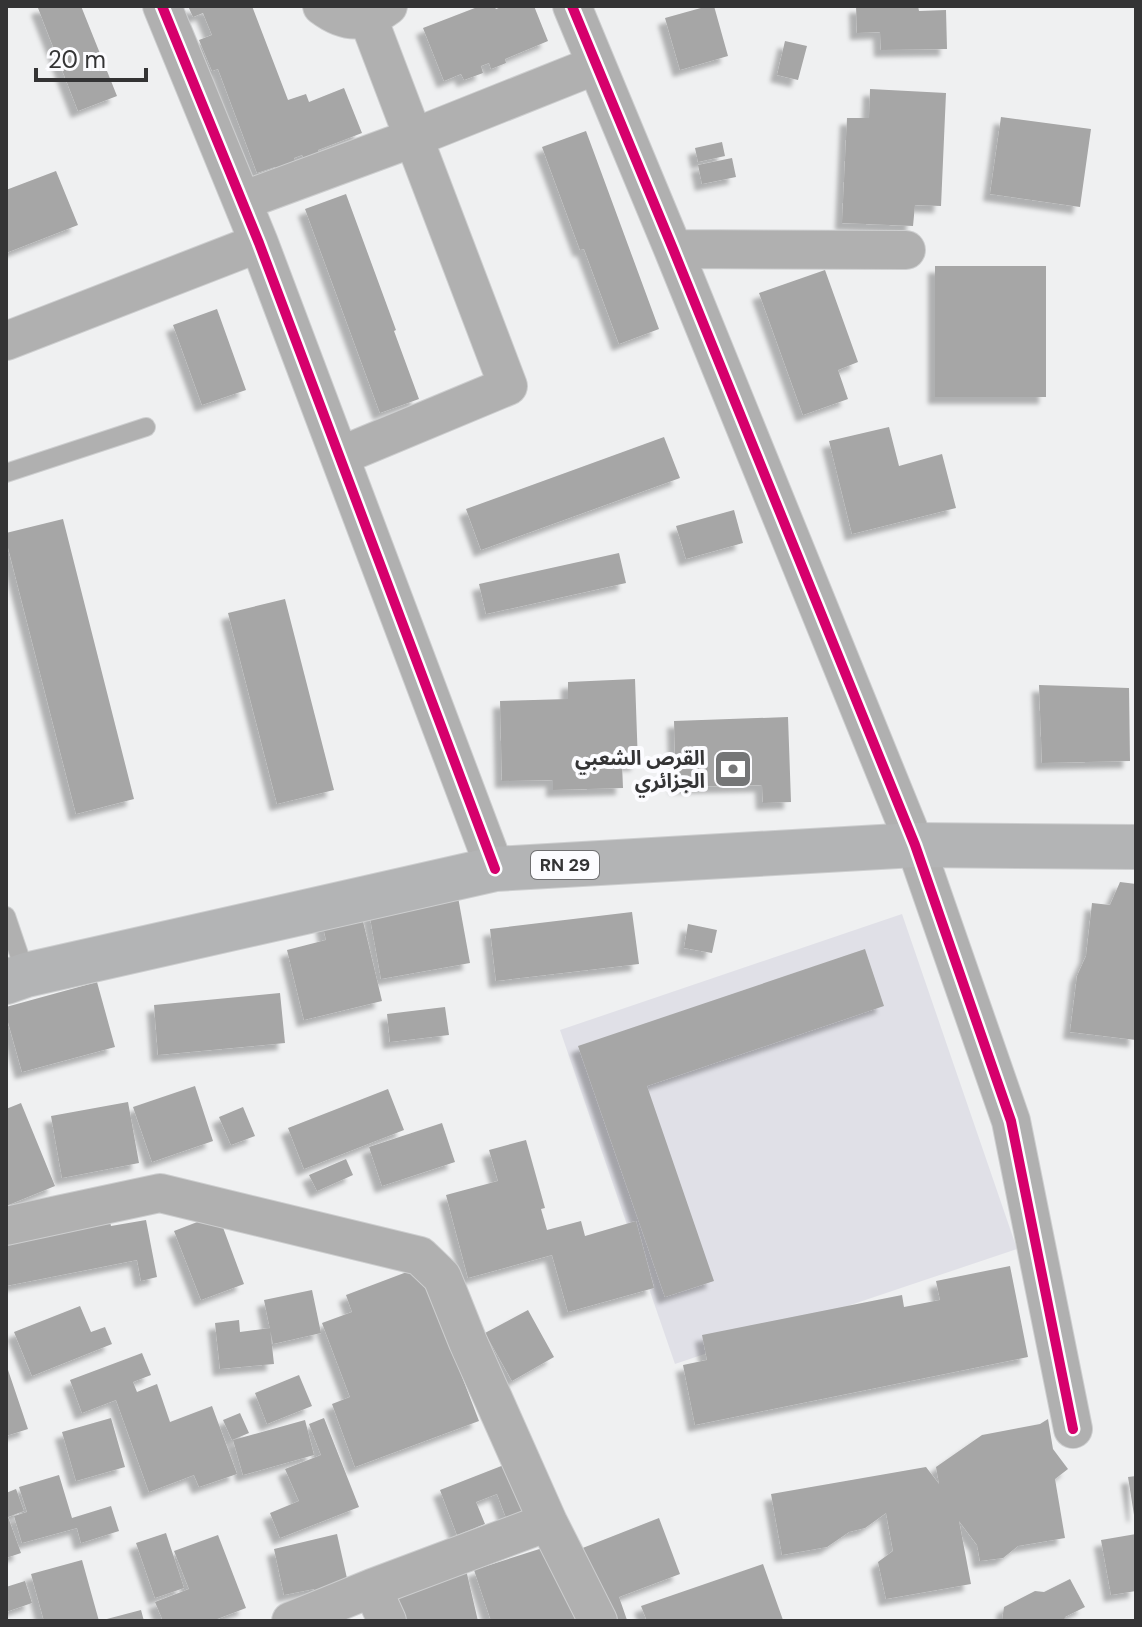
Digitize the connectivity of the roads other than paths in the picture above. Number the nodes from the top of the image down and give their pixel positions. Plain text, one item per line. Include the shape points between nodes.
1 (162, 6) edge
2 (322, 6) edge
3 (572, 6) edge
4 (378, 12) edge
5 (596, 65) junction
6 (413, 138) junction
7 (242, 201) junction
8 (259, 243) junction
9 (673, 249) junction
10 (906, 250) dead end
11 (6, 341) edge
12 (146, 427) dead end
13 (340, 456) junction
14 (6, 473) edge
15 (915, 845) junction
16 (1136, 847) edge
17 (495, 869) junction
18 (6, 916) edge
19 (16, 978) edge
20 (6, 1226) edge
21 (1073, 1429) dead end
22 (548, 1522) junction
23 (380, 1604) edge
24 (291, 1621) edge
25 (598, 1621) edge

1 - 7 street
2 - 4 street via 347,19 362,20
3 - 5 street
4 - 6 street
5 - 6 street
5 - 9 street
6 - 7 street
6 - 13 street via 508,386
7 - 8 street
8 - 11 street
8 - 13 street
9 - 10 street
9 - 15 street
12 - 14 lane
13 - 17 street
15 - 16 main road, RN 29
15 - 17 main road, RN 29
15 - 21 street via 1011,1121
17 - 19 main road, RN 29
18 - 19 lane
20 - 22 street via 160,1193 420,1256 442,1277
22 - 23 street
22 - 25 street
23 - 24 street

